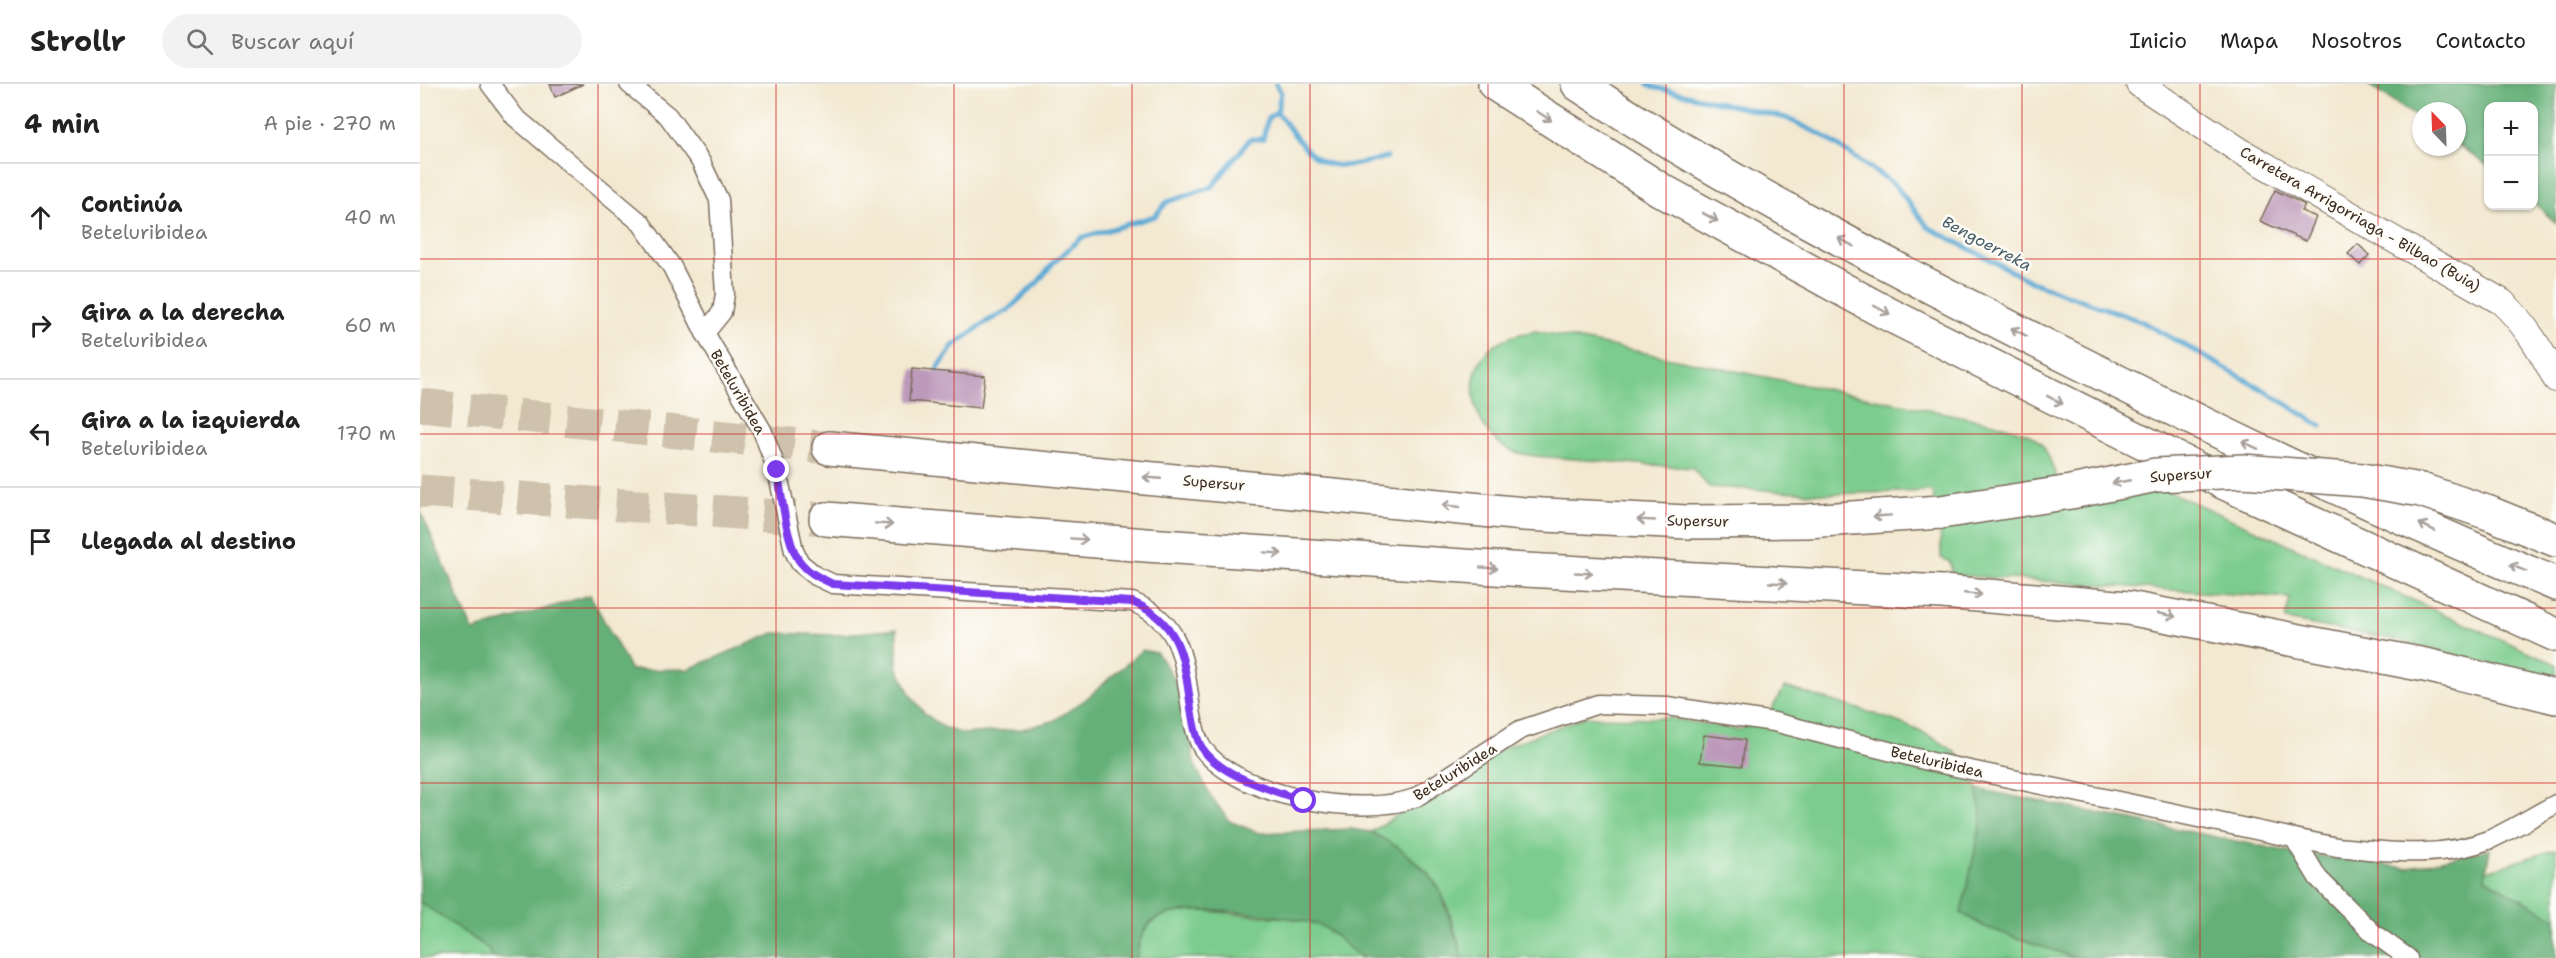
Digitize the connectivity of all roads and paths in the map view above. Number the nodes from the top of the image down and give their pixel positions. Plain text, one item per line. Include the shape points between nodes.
1 (490, 84) edge
2 (629, 84) edge
3 (1495, 84) edge
4 (1578, 84) edge
5 (2139, 84) edge
6 (705, 333) junction
7 (2552, 364) edge
8 (829, 448) tunnel mouth
9 (826, 519) tunnel mouth
10 (2556, 540) edge
11 (2556, 584) edge
12 (2556, 634) edge
13 (2556, 697) edge
14 (2556, 804) edge
15 (2294, 838) junction
16 (2408, 958) edge

1 - 6 street, Beteluribidea via 514,117 641,223 672,267
2 - 6 street via 668,116 701,162 719,200 725,294 722,312
3 -> 12 highway via 1661,190 1886,313 2227,484
11 -> 4 highway via 2173,409 2012,328 1773,202
5 - 7 street, Carretera Arrigorriaga - Bilbao (Buia) via 2241,152 2502,302 2524,324
6 - 15 street, Beteluribidea via 762,430 777,470 794,551 800,563 816,576 833,584 852,586 1132,602 1151,609 1168,626 1182,653 1194,725 1202,748 1218,764 1251,783 1304,801 1396,805 1415,798 1520,730 1598,704 1667,706 1774,722 1932,762
10 -> 8 highway, Supersur, bridge via 2421,490 2305,474 2243,471 2156,475 1941,512 1807,521 1698,522 1524,514
9 -> 13 highway via 1157,545 1942,592 2128,608 2430,666
14 - 15 street, Beteluribidea via 2492,838 2457,850 2398,853
15 - 16 street via 2318,878 2373,933

